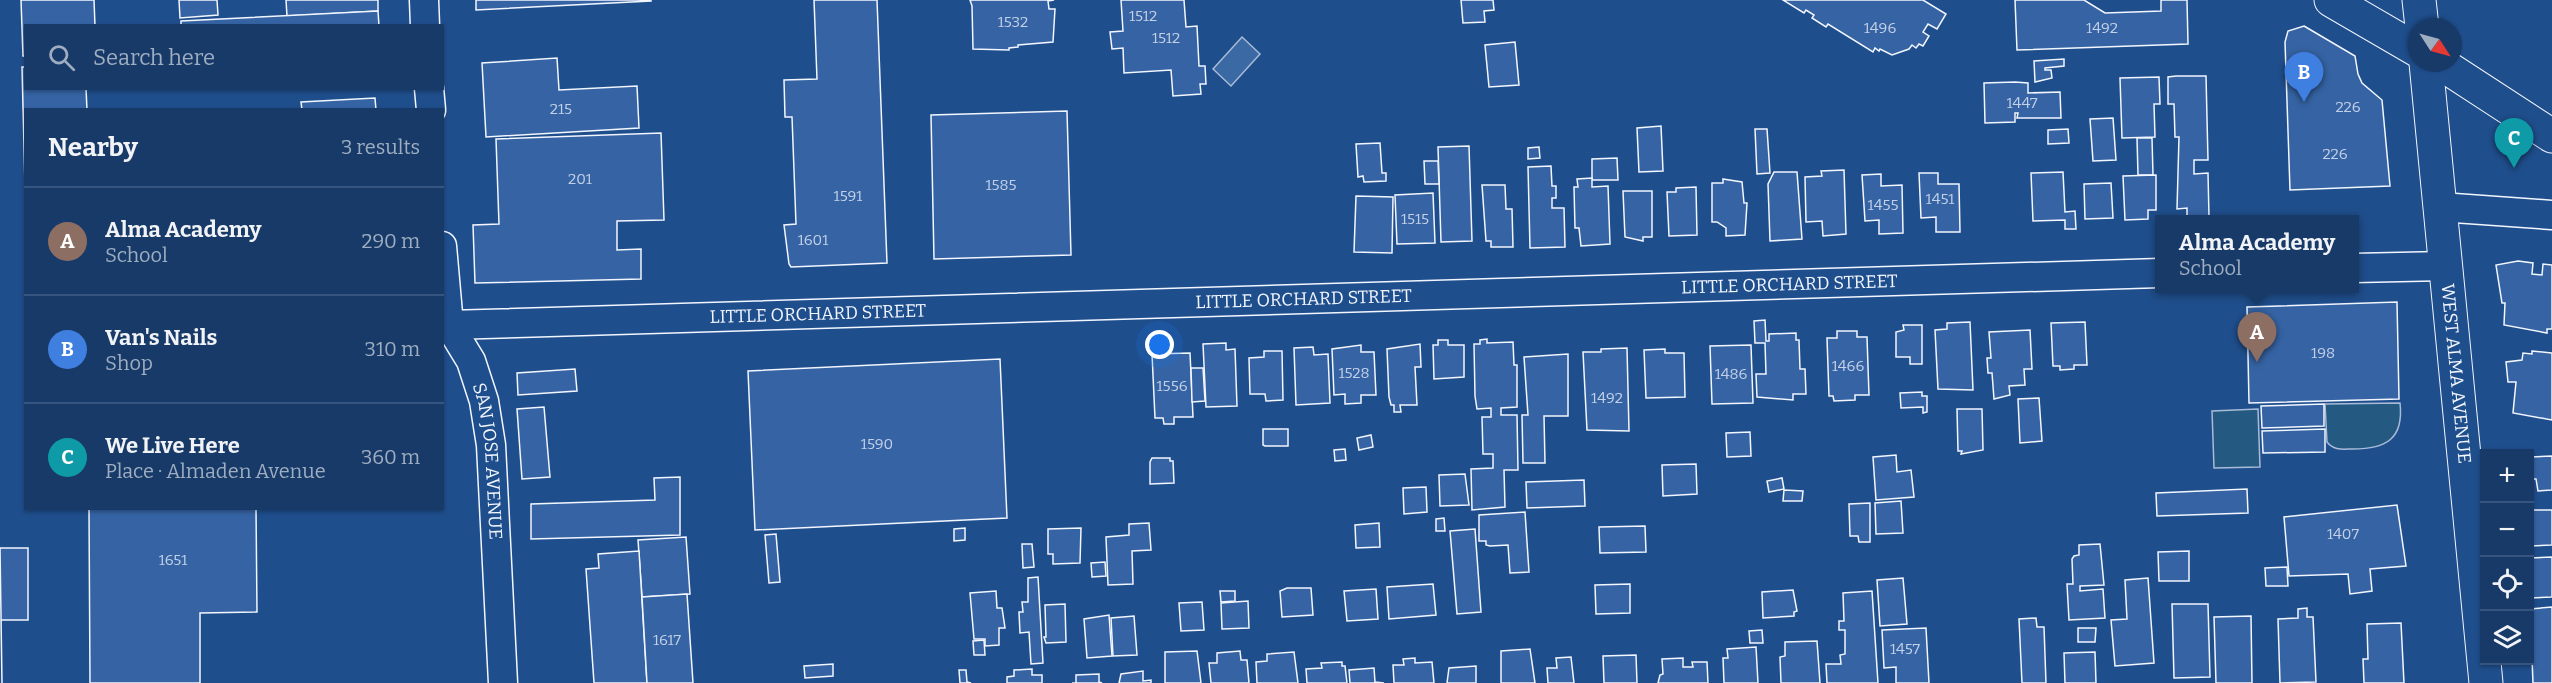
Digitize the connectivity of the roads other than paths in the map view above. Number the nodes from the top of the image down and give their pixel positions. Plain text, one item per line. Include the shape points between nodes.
1 (424, 0) edge
2 (2331, 0) edge
3 (2420, 0) edge
4 (2421, 18) edge
5 (425, 24) edge
6 (2408, 45) edge
7 (2427, 72) edge
8 (2454, 72) edge
9 (429, 90) edge
10 (431, 108) edge
11 (2552, 136) edge
12 (2440, 207) junction
13 (2552, 215) edge
14 (2445, 266) junction
15 (2359, 268) edge
16 (444, 269) edge
17 (2155, 273) edge
18 (449, 325) junction
19 (503, 683) edge
20 (2486, 683) edge

1 - 5 street
2 - 6 main road
3 - 4 main road
7 - 12 main road, WEST ALMA AVENUE
8 - 11 main road
9 - 10 street
12 - 13 street
12 - 14 main road, WEST ALMA AVENUE
14 - 15 street
14 - 20 main road, WEST ALMA AVENUE
16 - 18 street, SAN JOSE AVENUE
17 - 18 street, LITTLE ORCHARD STREET
18 - 19 street, SAN JOSE AVENUE via 471,362 484,401 491,446

